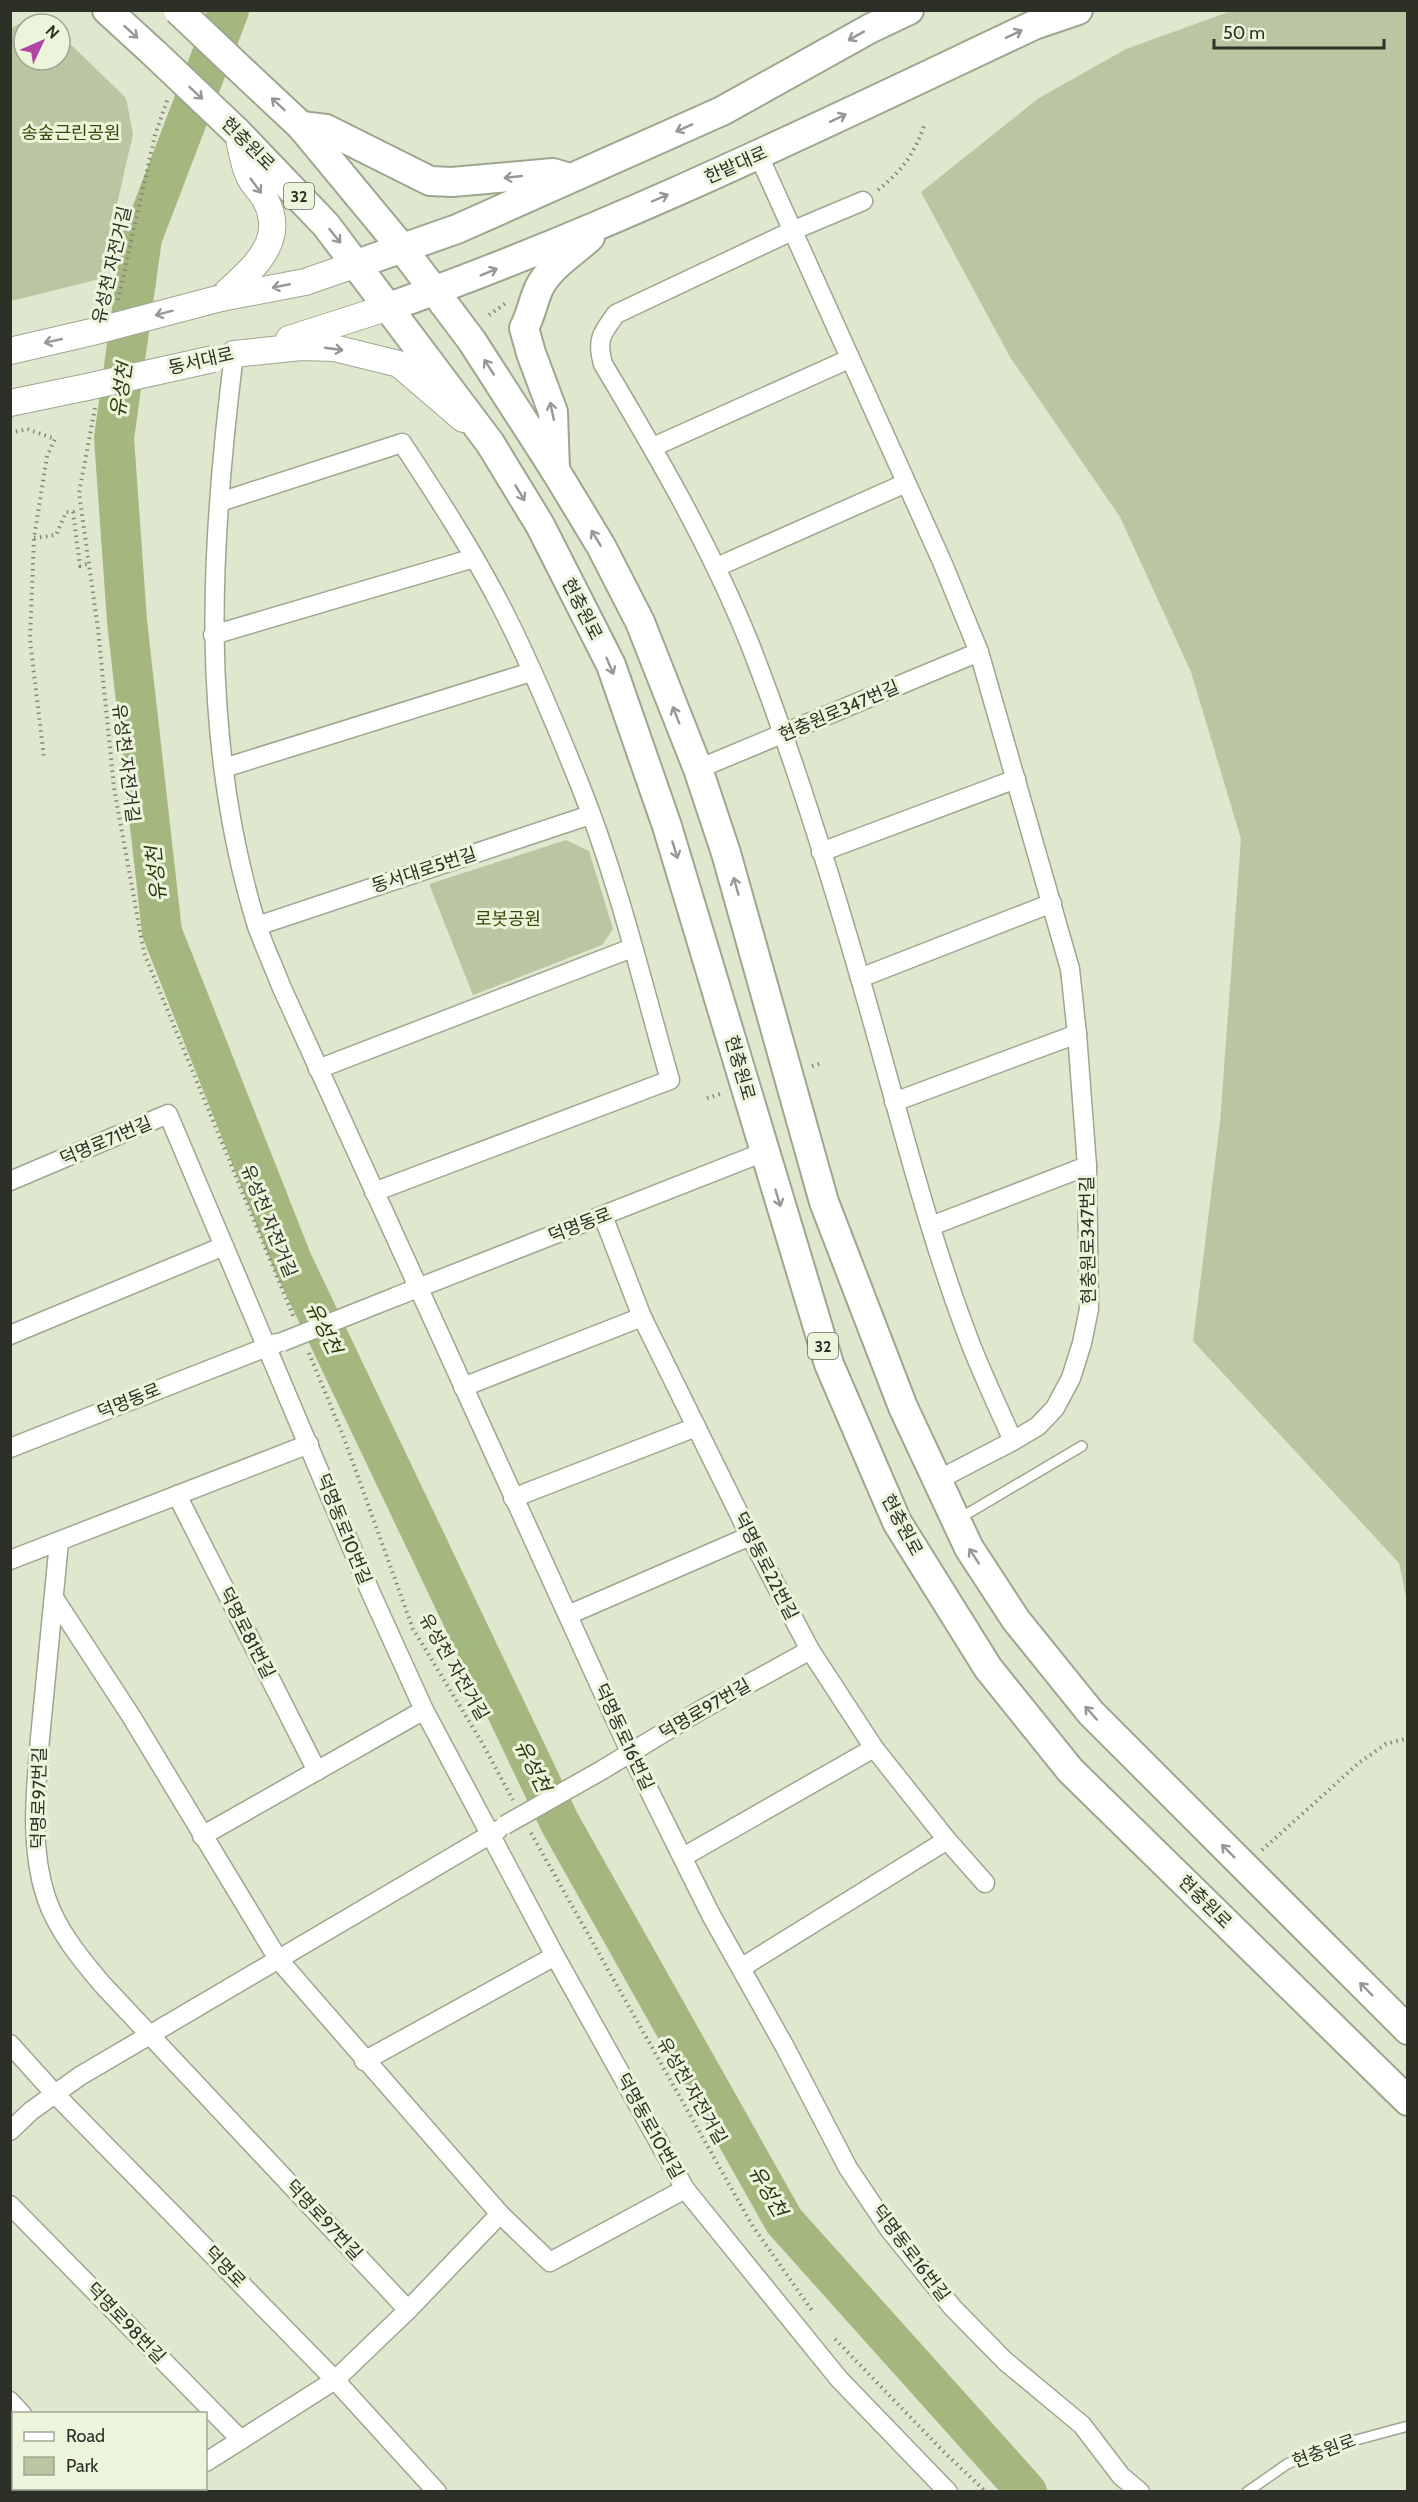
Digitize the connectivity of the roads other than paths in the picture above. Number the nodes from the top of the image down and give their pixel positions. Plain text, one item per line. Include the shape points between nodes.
1 (106, 10) edge
2 (178, 10) edge
3 (909, 10) edge
4 (1078, 10) edge
5 (301, 126) junction
6 (237, 132) junction
7 (759, 156) junction
8 (571, 179) junction
9 (863, 201) road end
10 (606, 221) junction
11 (794, 230) junction
12 (402, 248) junction
13 (357, 264) junction
14 (434, 291) junction
15 (221, 298) junction
16 (389, 307) junction
17 (10, 351) edge
18 (224, 357) junction
19 (849, 359) junction
20 (10, 403) edge
21 (490, 443) junction
22 (653, 447) junction
23 (555, 470) junction
24 (906, 483) junction
25 (220, 502) junction
26 (474, 558) junction
27 (717, 567) junction
28 (213, 635) junction
29 (979, 652) junction
30 (531, 672) junction
31 (783, 734) junction
32 (224, 768) junction
33 (698, 770) junction
34 (1016, 779) junction
35 (590, 815) junction
36 (821, 852) junction
37 (1052, 903) junction
38 (257, 926) junction
39 (632, 948) junction
40 (860, 978) junction
41 (1077, 1034) junction
42 (318, 1070) junction
43 (894, 1102) junction
44 (764, 1152) junction
45 (1087, 1166) junction
46 (10, 1181) edge
47 (374, 1192) junction
48 (603, 1216) junction
49 (931, 1226) junction
50 (224, 1246) junction
51 (418, 1287) junction
52 (642, 1317) junction
53 (10, 1335) edge
54 (274, 1344) junction
55 (463, 1387) junction
56 (696, 1427) junction
57 (1013, 1441) junction
58 (309, 1444) junction
59 (1082, 1446) dead end
60 (10, 1448) edge
61 (936, 1480) junction
62 (177, 1495) junction
63 (513, 1498) junction
64 (956, 1521) junction
65 (750, 1536) junction
66 (59, 1542) junction
67 (10, 1560) edge
68 (54, 1598) junction
69 (568, 1616) junction
70 (810, 1650) junction
71 (424, 1710) junction
72 (874, 1748) junction
73 (630, 1752) junction
74 (317, 1771) junction
75 (497, 1830) junction
76 (202, 1836) junction
77 (947, 1840) junction
78 (683, 1857) junction
79 (985, 1883) dead end
80 (555, 1956) junction
81 (278, 1959) junction
82 (741, 1968) junction
83 (1407, 2030) edge
84 (149, 2034) junction
85 (10, 2044) edge
86 (364, 2061) junction
87 (54, 2093) junction
88 (1407, 2101) edge
89 (10, 2131) edge
90 (685, 2189) junction
91 (10, 2205) edge
92 (500, 2214) junction
93 (408, 2310) junction
94 (335, 2380) junction
95 (1407, 2426) edge
96 (241, 2440) junction
97 (207, 2461) edge
98 (437, 2492) edge
99 (948, 2492) edge
100 (1140, 2492) edge
101 (1247, 2492) edge

1 -> 6 main road, 현충원로 / 32, bridge
5 -> 2 main road, 32, bridge
3 -> 8 main road via 722,111
7 -> 4 main road, 한밭대로 via 1034,25
8 -> 5 main road via 552,173 430,181 326,129
5 - 12 main road, 32
6 -> 13 main road, 현충원로 / 32 via 326,225
6 -> 15 street via 249,176 266,199 272,235 265,255
10 -> 7 main road, 한밭대로
7 - 11 street, 현충원로347번길
8 - 12 main road via 457,229
9 - 11 street
14 -> 10 main road, 한밭대로 via 489,272
23 -> 10 main road via 554,412 524,328 540,287 556,266
11 - 19 street, 현충원로347번길
11 - 22 street via 616,314 604,330 598,346 603,364
12 - 13 main road
12 - 14 main road, 32
13 -> 15 street via 305,282
13 - 16 main road, 현충원로 / 32
14 - 16 main road, 한밭대로
23 -> 14 main road via 472,341
15 -> 17 street, bridge
16 - 18 street, 동서대로
16 - 21 main road, 현충원로 / 32
18 - 20 street, 동서대로, bridge via 92,393
18 -> 21 street via 334,348 399,364
18 - 25 street
19 - 22 street
19 - 24 street, 현충원로347번길
21 -> 44 main road, 현충원로 / 32 via 540,525 610,665 667,826
22 - 27 street
33 -> 23 main road via 640,622 601,546
24 - 27 street
24 - 29 street, 현충원로347번길
25 - 26 street via 402,443
25 - 28 street
26 - 28 street
26 - 30 street
27 - 31 street
28 - 32 street via 214,685
29 - 31 street, 현충원로347번길
29 - 34 street, 현충원로347번길
30 - 32 street
30 - 35 street
31 - 33 street, 현충원로347번길
31 - 36 street
32 - 38 street via 235,838
61 -> 33 main road via 903,1407 824,1202 752,942
34 - 36 street
34 - 37 street, 현충원로347번길
35 - 38 street, 동서대로5번길
35 - 39 street
36 - 40 street
37 - 40 street
37 - 41 street, 현충원로347번길 via 1070,969
38 - 42 street
39 - 42 street
39 - 47 street via 670,1080
40 - 43 street
41 - 43 street
41 - 45 street, 현충원로347번길
42 - 47 street
43 - 49 street
44 - 48 street, 덕명동로
44 -> 88 main road, 현충원로 / 32 via 829,1364 897,1522 988,1668 1070,1770
45 - 49 street
45 - 57 street, 현충원로347번길 via 1089,1310 1082,1343 1071,1378 1055,1408 1038,1426
46 - 50 street, 덕명로71번길 via 168,1114
47 - 51 street
48 - 51 street, 덕명동로
48 - 52 street, 덕명동로22번길
49 - 57 street via 971,1346
50 - 53 street
50 - 54 street, 덕명로71번길
51 - 54 street, 덕명동로, bridge
51 - 55 street, 덕명동로16번길
52 - 55 street
52 - 56 street, 덕명동로22번길
54 - 58 street, 덕명동로10번길
54 - 60 street, 덕명동로
55 - 63 street, 덕명동로16번길
56 - 63 street
56 - 65 street, 덕명동로22번길
57 - 61 street, 현충원로347번길
58 - 62 street
58 - 71 street, 덕명동로10번길
59 - 64 lane
61 - 64 main road
62 - 66 street
62 - 74 street, 덕명로81번길
63 - 69 street, 덕명동로16번길
83 -> 64 main road via 1091,1713 1016,1620
65 - 69 street
65 - 70 street, 덕명동로22번길
66 - 67 street
66 - 68 street, 덕명로97번길
68 - 76 street
68 - 84 street, 덕명로97번길 via 36,1790 36,1837 45,1896 74,1951
69 - 73 street, 덕명동로16번길
70 - 72 street, 덕명동로22번길
70 - 73 street, 덕명로97번길
71 - 74 street
71 - 75 street, 덕명동로10번길
72 - 77 street, 덕명동로22번길
72 - 78 street
73 - 75 street, 덕명로97번길, bridge
73 - 78 street, 덕명동로16번길
74 - 76 street
75 - 80 street, 덕명동로10번길
75 - 81 street
76 - 81 street
77 - 79 street, 덕명동로22번길
77 - 82 street
78 - 82 street, 덕명동로16번길
80 - 86 street
80 - 90 street, 덕명동로10번길
81 - 84 street
81 - 86 street
82 - 100 street, 덕명동로16번길 via 848,2168 889,2229 953,2308 1005,2361 1082,2425 1121,2476
84 - 87 street
84 - 93 street, 덕명로97번길
85 - 87 street, 덕명로
86 - 92 street
87 - 89 street
87 - 94 street, 덕명로
90 - 92 street via 550,2262
90 - 99 street, 덕명동로10번길 via 839,2379
91 - 96 street, 덕명로98번길
92 - 93 street
93 - 94 street
94 - 96 street
94 - 98 street, 덕명로
95 - 101 lane, 현충원로 via 1323,2449 1287,2464
96 - 97 street

